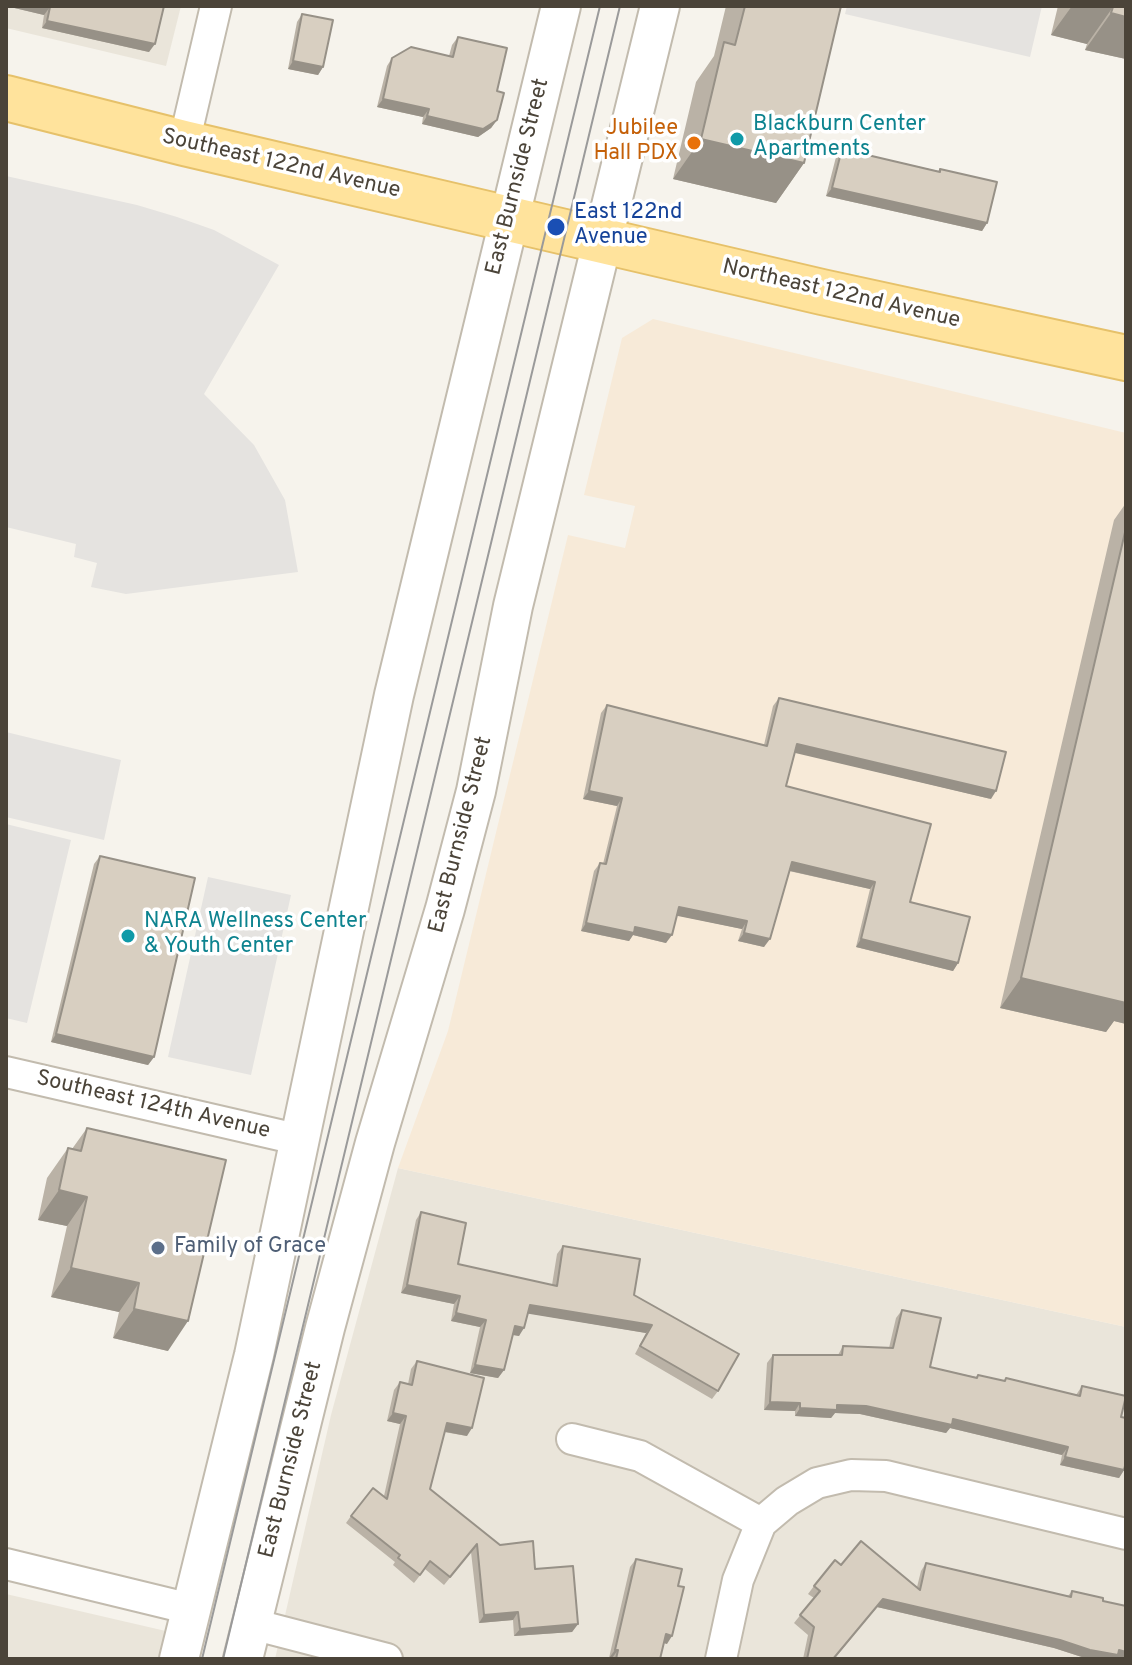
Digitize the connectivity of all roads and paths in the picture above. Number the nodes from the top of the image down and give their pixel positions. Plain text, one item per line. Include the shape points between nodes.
1 (216, 6) edge
2 (561, 6) edge
3 (660, 6) edge
4 (6, 98) edge
5 (184, 143) junction
6 (509, 219) junction
7 (557, 230) joint
8 (602, 241) junction
9 (1126, 358) edge
10 (6, 1072) edge
11 (301, 1140) junction
12 (572, 1439) dead end
13 (761, 1523) junction
14 (1126, 1534) edge
15 (6, 1564) edge
16 (191, 1609) junction
17 (248, 1641) edge
18 (179, 1659) edge
19 (387, 1659) edge
20 (721, 1659) edge

1 - 5 street
2 - 6 street, East Burnside Street
3 - 8 street, East Burnside Street
4 - 5 main road, Southeast 122nd Avenue
5 - 6 main road, Southeast 122nd Avenue
6 - 7 main road, Southeast 122nd Avenue
6 - 11 street, East Burnside Street via 394,695
7 - 8 main road, Northeast 122nd Avenue
8 - 9 main road, Northeast 122nd Avenue
8 - 17 street, East Burnside Street via 513,606 476,791 325,1328
10 - 11 street, Southeast 124th Avenue
11 - 16 street, East Burnside Street
12 - 13 street via 640,1456
13 - 14 street via 817,1483 851,1475 886,1476
13 - 20 street via 738,1580
15 - 16 street
16 - 18 street, East Burnside Street
17 - 19 street

